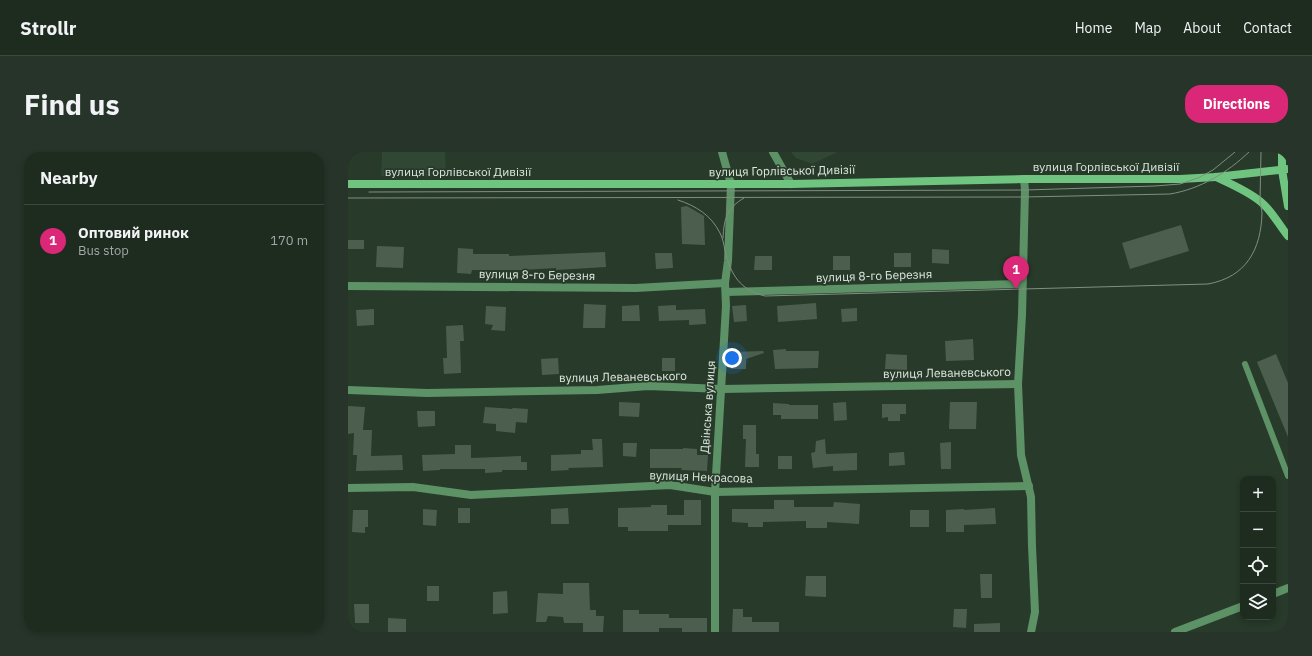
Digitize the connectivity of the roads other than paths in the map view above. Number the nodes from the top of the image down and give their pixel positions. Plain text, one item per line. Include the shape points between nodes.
1 (722, 152) edge
2 (773, 152) edge
3 (1282, 152) edge
4 (1285, 170) edge
5 (1216, 177) junction
6 (1024, 179) junction
7 (348, 184) edge
8 (731, 184) junction
9 (791, 184) junction
10 (1288, 206) edge
11 (1288, 236) edge
12 (725, 283) junction
13 (1022, 284) junction
14 (348, 286) edge
15 (726, 292) junction
16 (1245, 364) dead end
17 (1018, 384) junction
18 (722, 389) junction
19 (348, 390) edge
20 (1288, 476) edge
21 (1029, 486) junction
22 (348, 488) edge
23 (715, 492) junction
24 (1288, 588) edge
25 (1276, 593) edge
26 (1240, 607) edge
27 (715, 632) edge
28 (1031, 632) edge
29 (1175, 632) edge

1 - 8 street, Двінська вулиця
2 - 9 street
3 - 4 main road
4 - 5 main road, вулиця Горлівської Дивізії
4 - 10 main road
5 - 6 main road, вулиця Горлівської Дивізії
5 - 11 main road via 1260,201
6 - 9 main road, вулиця Горлівської Дивізії
6 - 13 street
7 - 8 main road, вулиця Горлівської Дивізії
8 - 9 main road, вулиця Горлівської Дивізії
8 - 12 street, Двінська вулиця
12 - 14 street, вулиця 8-го Березня via 636,288
12 - 15 street, Двінська вулиця
13 - 15 street, вулиця 8-го Березня
13 - 17 street
15 - 18 street, Двінська вулиця
16 - 20 lane
17 - 18 street, вулиця Леваневського
17 - 21 street via 1021,454
18 - 19 street, вулиця Леваневського via 648,386 597,390 427,393
18 - 23 street, Двінська вулиця
21 - 23 street, вулиця Некрасова
21 - 28 street via 1035,612
22 - 23 street, вулиця Некрасова via 412,487 471,494 670,485
23 - 27 street, Двінська вулиця
24 - 25 street
26 - 29 street

